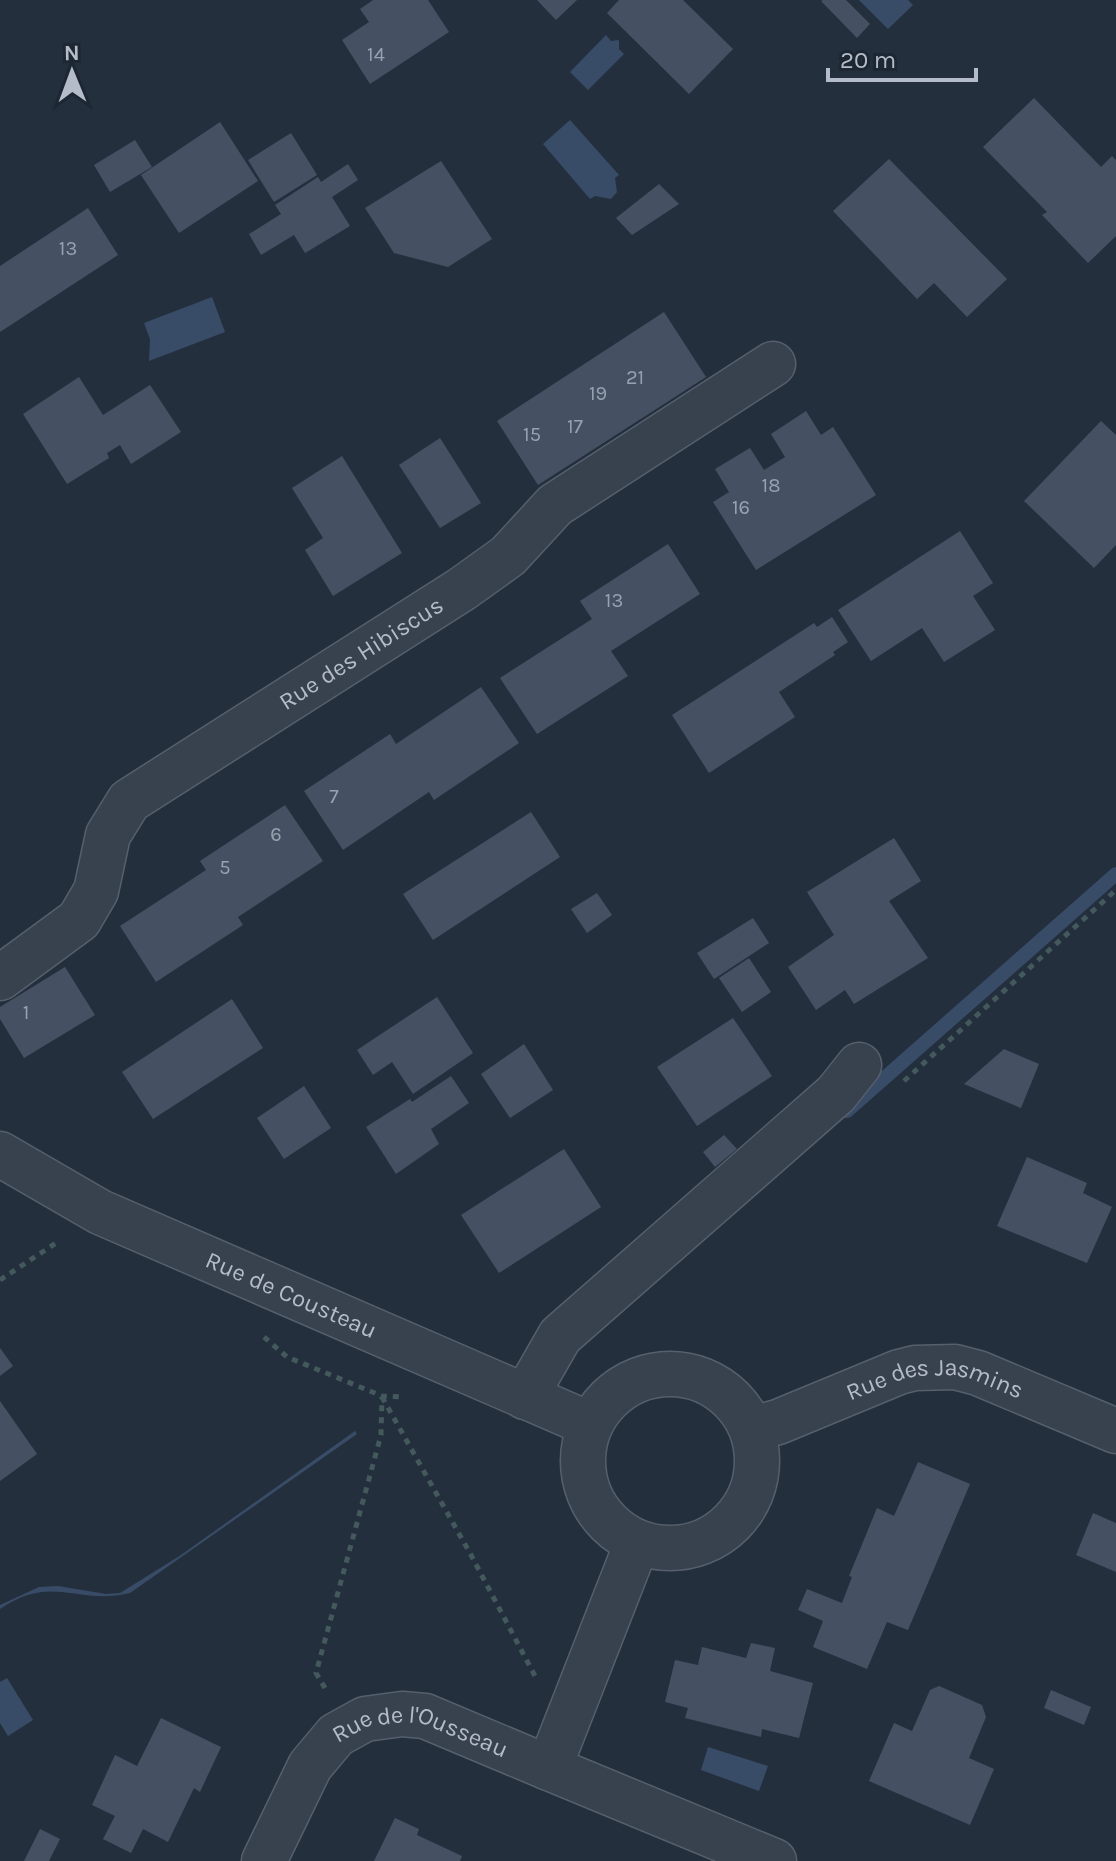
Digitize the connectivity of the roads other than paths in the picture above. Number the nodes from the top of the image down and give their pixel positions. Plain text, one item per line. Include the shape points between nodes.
1 (773, 364) dead end
2 (0, 978) edge
3 (859, 1065) dead end
4 (0, 1154) edge
5 (525, 1397) junction
6 (589, 1424) junction
7 (752, 1429) junction
8 (1116, 1431) edge
9 (637, 1543) junction
10 (549, 1768) junction
11 (264, 1861) edge
12 (774, 1861) edge

1 - 2 street, Rue des Hibiscus via 555,505 508,556 462,589 129,801 108,835 96,891 79,920
3 - 5 street via 836,1094 560,1336
4 - 5 street, Rue de Cousteau via 100,1212
5 - 6 street, Rue de Cousteau
6 - 7 street via 610,1396 638,1378 672,1373 706,1380 733,1400
6 - 9 street via 581,1468 589,1499 609,1526
7 - 8 street, Rue des Jasmins via 899,1372 936,1366 978,1373
7 - 9 street via 758,1457 754,1487 741,1512 721,1533 694,1546 666,1549
9 - 10 street
10 - 11 street, Rue de l'Ousseau via 425,1716 381,1716 348,1727 325,1746
10 - 12 street, Rue de l'Ousseau

